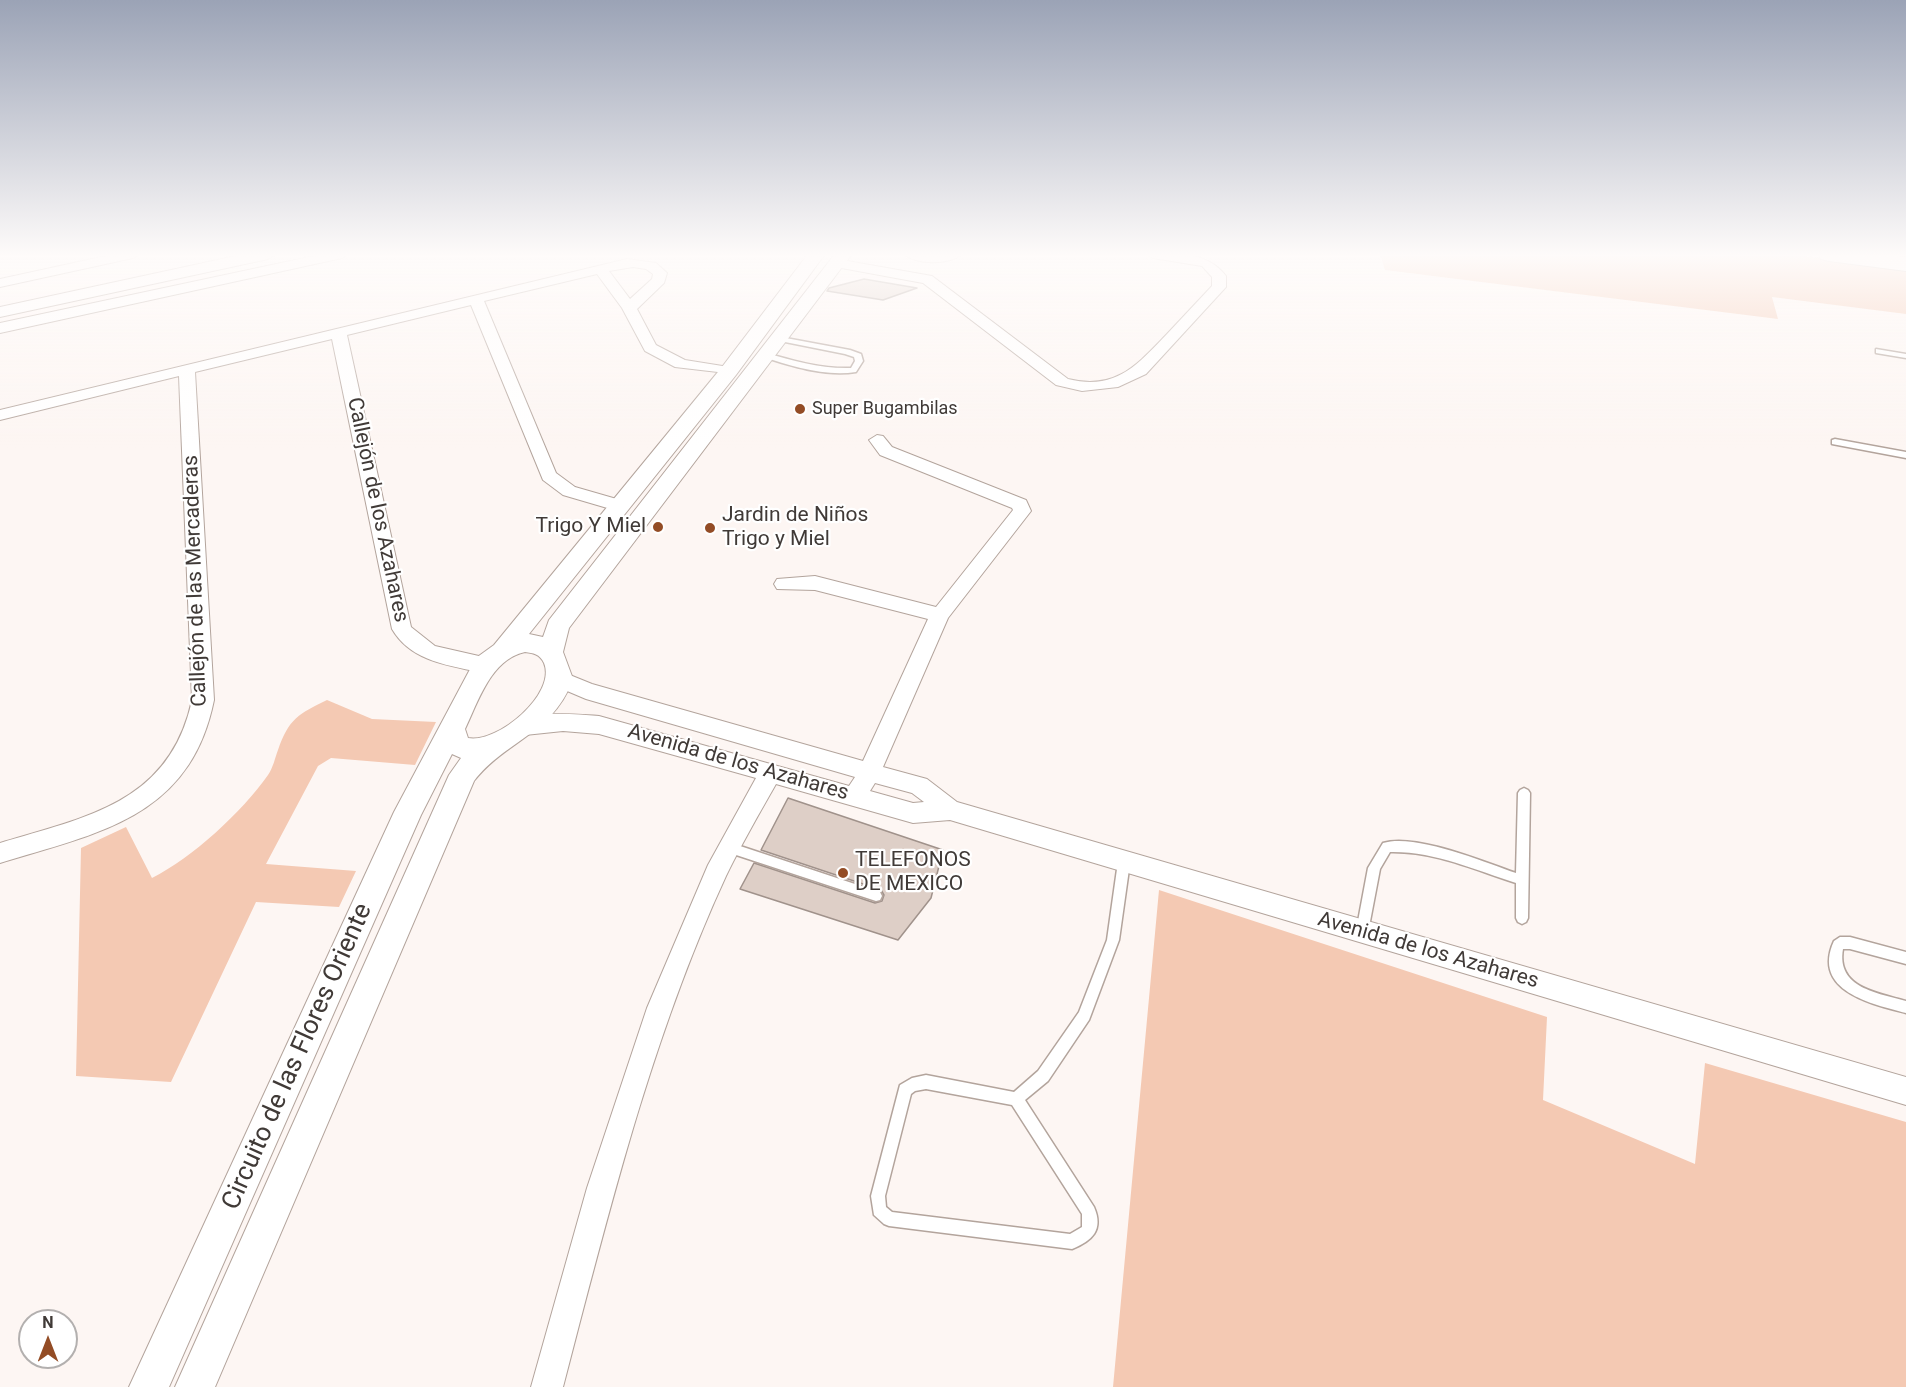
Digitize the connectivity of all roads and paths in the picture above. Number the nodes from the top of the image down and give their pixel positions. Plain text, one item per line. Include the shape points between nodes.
1 (43, 319) edge
2 (401, 319) edge
3 (484, 319) edge
4 (635, 319) edge
5 (768, 319) edge
6 (793, 319) edge
7 (979, 319) edge
8 (1189, 319) edge
9 (0, 328) edge
10 (339, 334) junction
11 (778, 338) junction
12 (1879, 351) dead end
13 (766, 355) junction
14 (1906, 356) edge
15 (187, 371) junction
16 (729, 371) junction
17 (0, 415) edge
18 (877, 440) dead end
19 (1836, 442) dead end
20 (1906, 455) edge
21 (621, 506) junction
22 (784, 584) dead end
23 (940, 615) junction
24 (504, 648) junction
25 (551, 652) junction
26 (485, 665) junction
27 (560, 679) junction
28 (525, 726) junction
29 (452, 730) junction
30 (493, 746) junction
31 (771, 771) junction
32 (869, 773) junction
33 (1524, 793) dead end
34 (855, 796) junction
35 (950, 810) junction
36 (728, 848) junction
37 (0, 853) edge
38 (1124, 861) junction
39 (1522, 880) junction
40 (876, 896) dead end
41 (1522, 918) dead end
42 (1362, 932) junction
43 (1906, 958) edge
44 (1906, 1007) edge
45 (1906, 1091) edge
46 (1016, 1099) junction
47 (149, 1387) edge
48 (195, 1387) edge
49 (547, 1387) edge

1 - 9 street
2 - 10 street
3 - 21 street via 549,476 569,491
4 - 16 street via 650,348 659,354 692,367
5 - 16 street
6 - 11 street
7 - 8 street via 1062,382 1075,386 1129,379
10 - 15 street
10 - 26 street, Callejón de los Azahares via 402,629 412,642 428,652
11 - 13 street
11 - 13 lane via 847,352 858,356 859,361 853,370 841,371 798,365
12 - 14 lane
13 - 25 street via 558,626
15 - 17 street
15 - 37 street, Callejón de las Mercaderas via 203,700 197,729 178,761 135,804 106,820
16 - 21 street
18 - 23 street via 886,451 1022,507 1021,516
19 - 20 lane
21 - 24 street
22 - 23 street via 815,583
23 - 32 street
24 - 25 street via 533,644
24 - 26 street
25 - 27 street
26 - 29 street, Circuito de las Flores Oriente
27 - 28 street, Circuito de las Flores Oriente via 552,699
27 - 32 street, Avenida de los Azahares via 586,691
28 - 30 street, Circuito de las Flores Oriente
28 - 31 street, Avenida de los Azahares via 562,722 599,725
29 - 30 street via 455,741 465,748
29 - 47 street, Circuito de las Flores Oriente via 408,812
30 - 48 street, Circuito de las Flores Oriente via 477,757 464,775
31 - 34 street, Avenida de los Azahares
31 - 36 street
32 - 34 street
32 - 35 street, Avenida de los Azahares via 919,786
33 - 39 lane
34 - 35 street, Avenida de los Azahares via 913,813
35 - 38 street, Avenida de los Azahares
36 - 40 lane
36 - 49 street via 660,1008 601,1188
38 - 42 street, Avenida de los Azahares
38 - 46 lane via 1113,940 1084,1016 1043,1076
39 - 41 lane
39 - 42 lane via 1432,852 1387,847 1374,868
42 - 45 street, Avenida de los Azahares
43 - 44 lane via 1850,943 1840,943 1836,949 1836,972 1842,983 1854,991
46 - 46 lane via 926,1082 905,1090 878,1196 879,1210 890,1219 1072,1242 1089,1231 1089,1212

